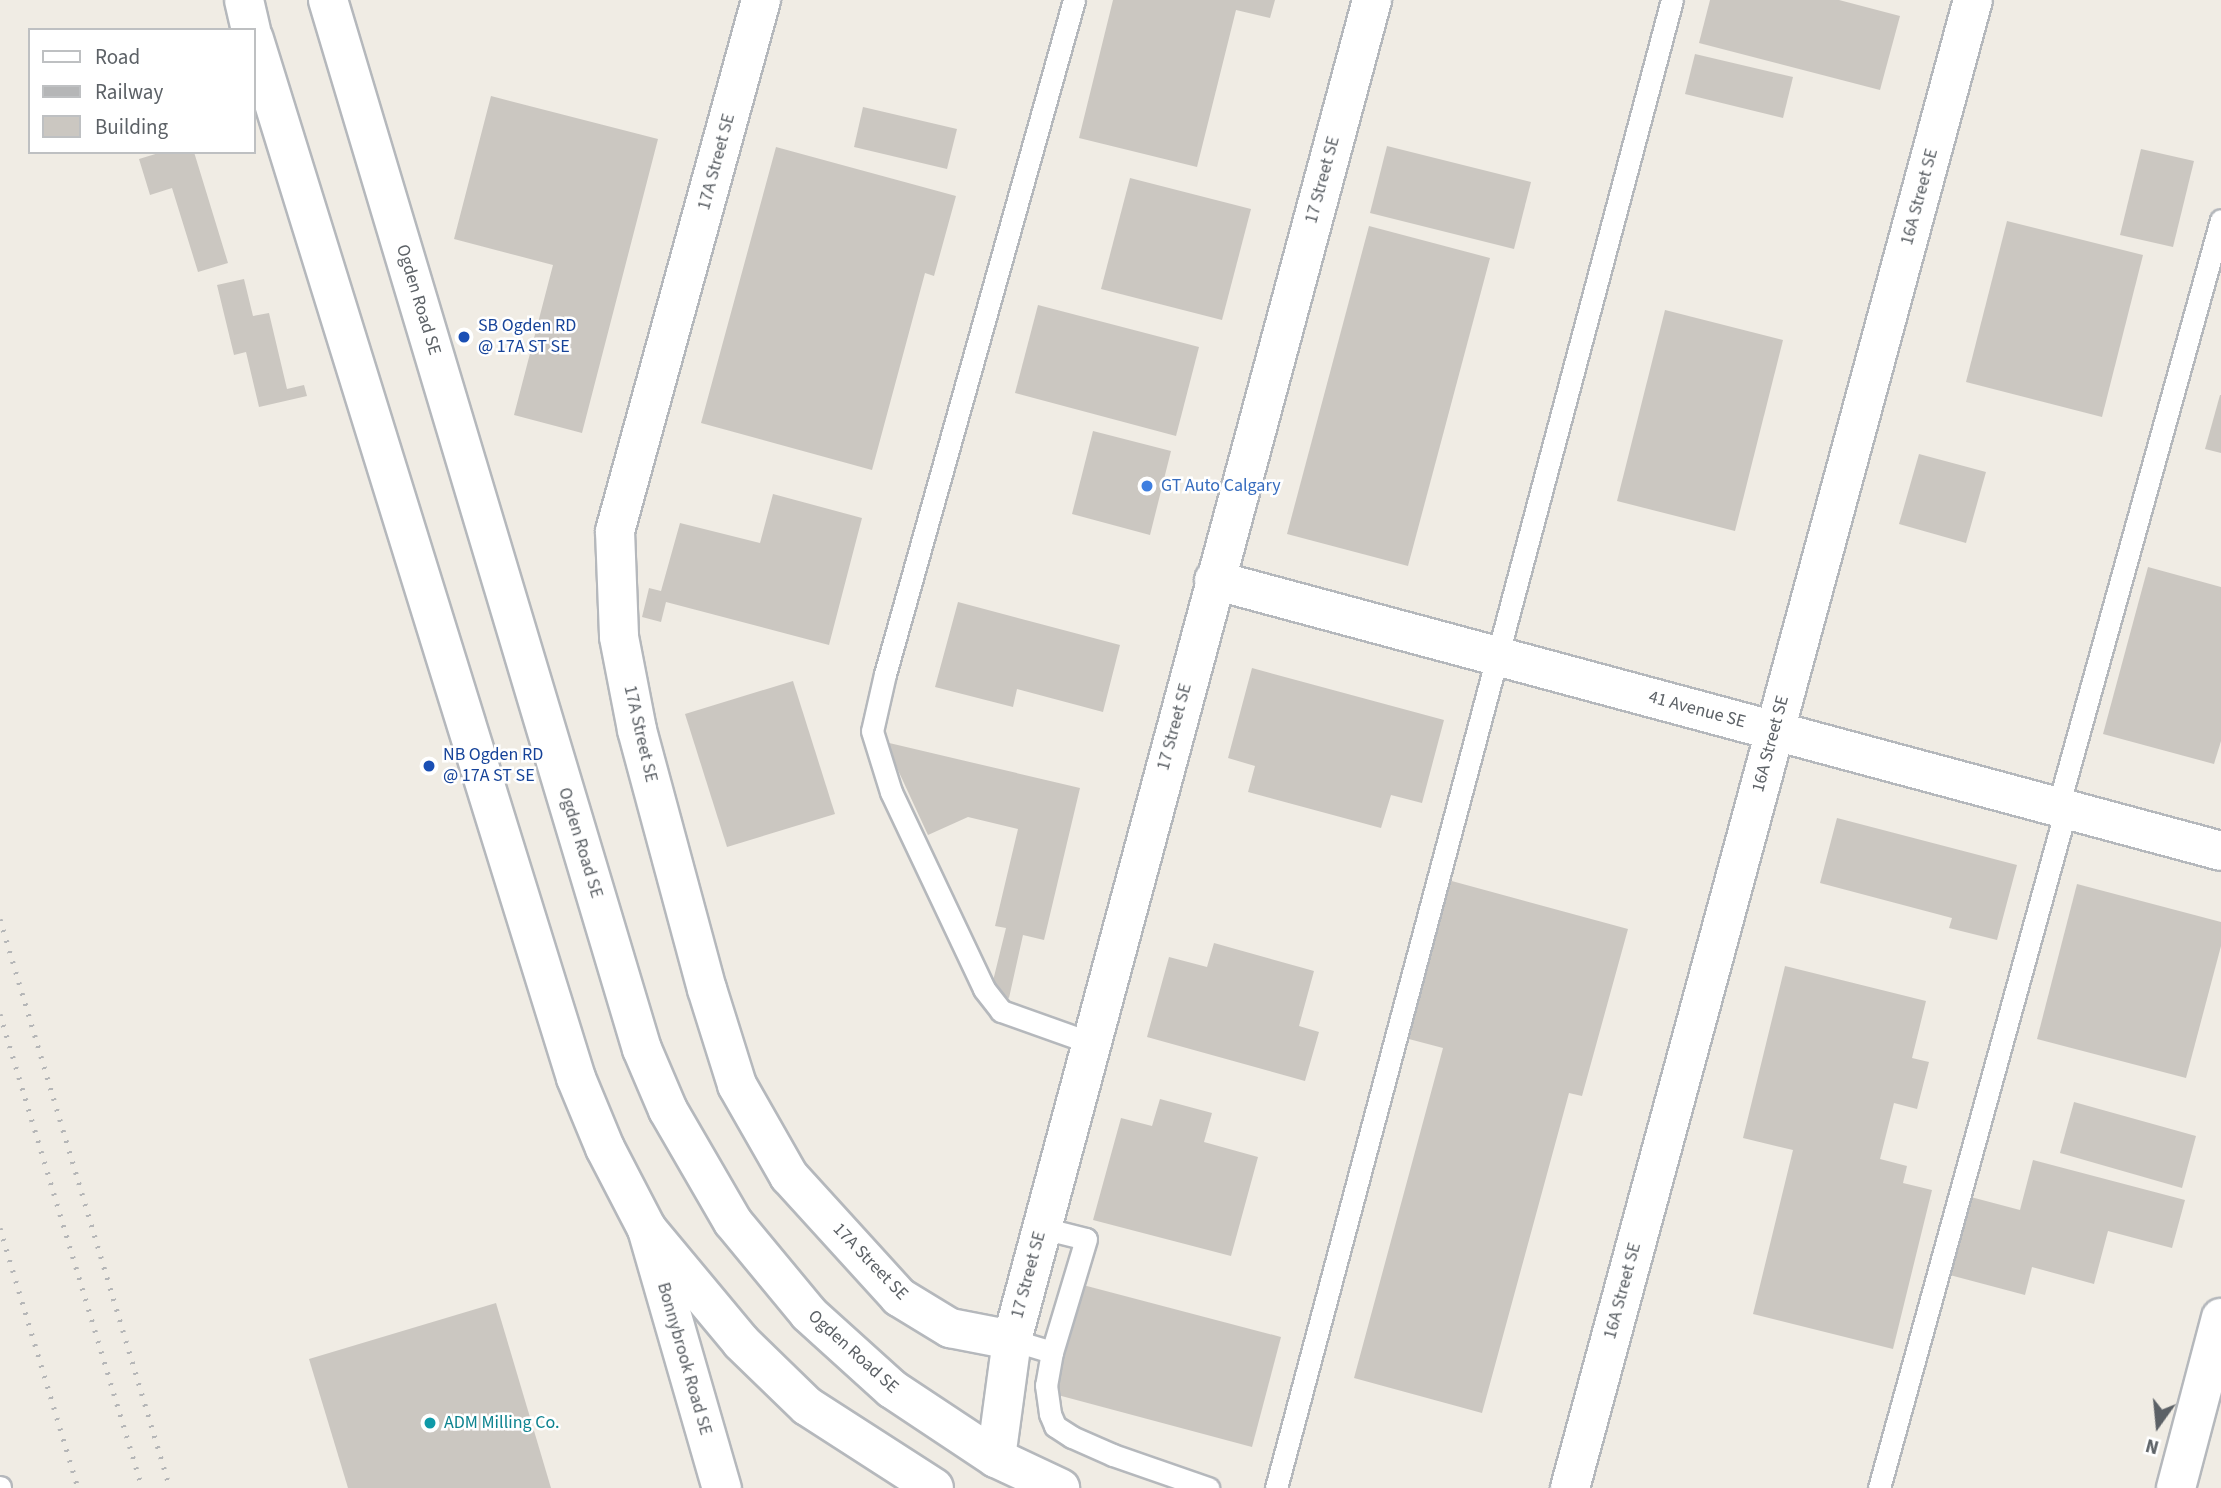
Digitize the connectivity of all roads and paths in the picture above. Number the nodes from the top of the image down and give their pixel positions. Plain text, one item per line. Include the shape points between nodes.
1 (244, 0) edge
2 (328, 0) edge
3 (761, 0) edge
4 (1074, 0) edge
5 (1372, 0) edge
6 (1672, 0) edge
7 (1973, 0) edge
8 (251, 28) edge
9 (256, 45) edge
10 (2221, 220) edge
11 (1214, 580) junction
12 (1497, 656) junction
13 (1774, 731) junction
14 (2062, 808) junction
15 (2221, 851) edge
16 (1091, 1043) junction
17 (1042, 1228) junction
18 (647, 1229) junction
19 (2221, 1318) edge
20 (1012, 1340) junction
21 (1052, 1352) junction
22 (996, 1458) junction
23 (722, 1488) edge
24 (934, 1488) edge
25 (1060, 1488) edge
26 (1208, 1488) edge
27 (1276, 1488) edge
28 (1570, 1488) edge
29 (1879, 1488) edge
30 (2176, 1488) edge

1 - 8 street
2 - 22 street, Ogden Road SE via 642,1049 668,1110 733,1222 809,1314 892,1389
3 - 20 street, 17A Street SE via 615,531 619,637 637,730 737,1085 789,1176 899,1297 950,1328
4 - 16 lane via 872,731 891,792 984,989 1001,1011
5 - 11 street, 17 Street SE
6 - 12 lane
7 - 13 street, 16A Street SE
9 - 18 street via 576,1078 605,1148
10 - 14 lane
11 - 12 street, 41 Avenue SE
11 - 16 street, 17 Street SE
12 - 13 street, 41 Avenue SE
12 - 27 lane
13 - 14 street, 41 Avenue SE
13 - 28 street, 16A Street SE
14 - 15 street, 41 Avenue SE
14 - 29 lane
16 - 17 street, 17 Street SE
17 - 20 street, 17 Street SE
17 - 21 lane via 1086,1239
18 - 23 street, Bonnybrook Road SE
18 - 24 street via 741,1342 807,1406
19 - 30 street
20 - 21 lane
20 - 22 street, 17 Street SE
21 - 26 lane via 1046,1385 1055,1426 1113,1455
22 - 25 street, Ogden Road SE

